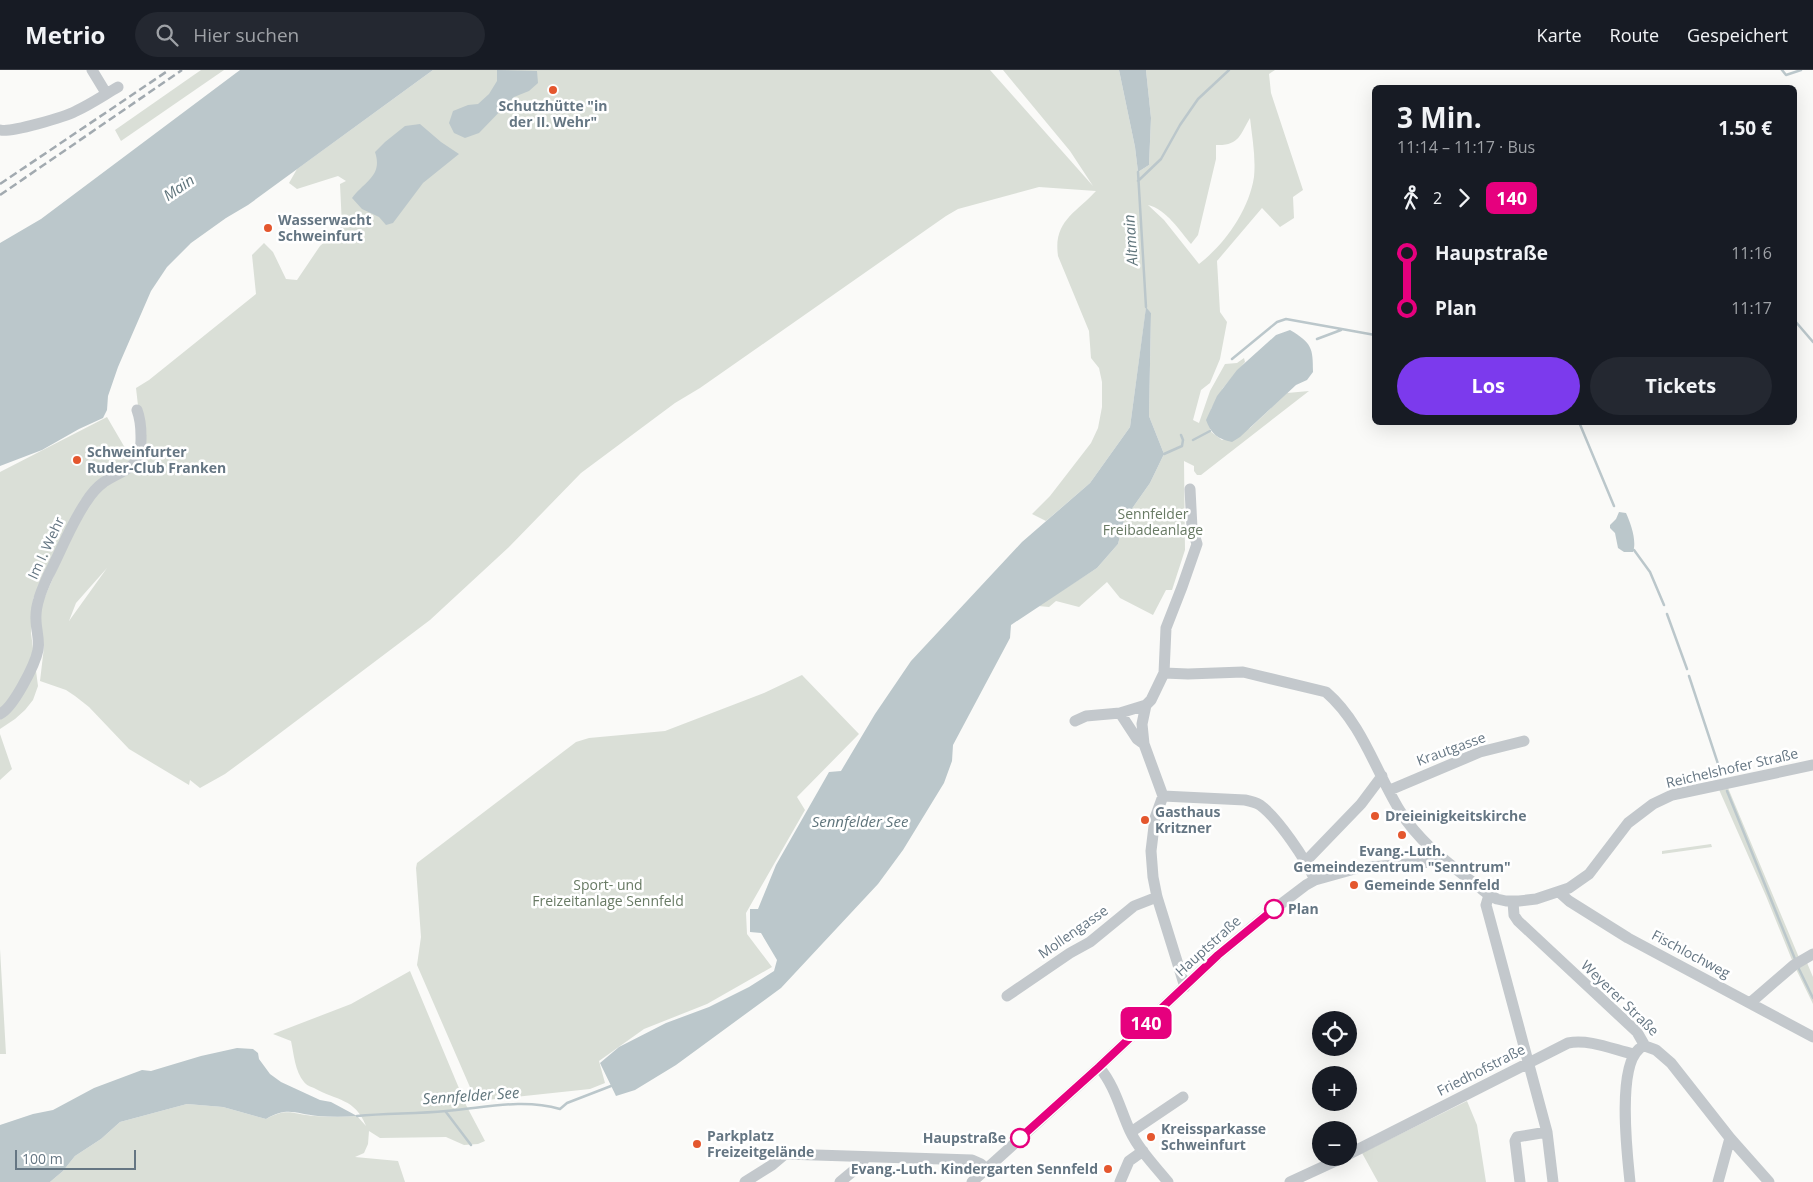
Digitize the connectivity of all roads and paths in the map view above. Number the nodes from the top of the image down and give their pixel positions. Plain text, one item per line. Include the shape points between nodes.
1 (92, 70) edge
2 (118, 87) dead end
3 (106, 94) junction
4 (0, 130) edge
5 (137, 410) dead end
6 (1190, 489) dead end
7 (1164, 673) junction
8 (1146, 705) junction
9 (1120, 713) junction
10 (0, 714) edge
11 (1075, 721) dead end
12 (1524, 741) dead end
13 (1144, 744) junction
14 (1813, 765) edge
15 (1382, 776) junction
16 (1390, 790) junction
17 (1163, 796) junction
18 (1306, 861) junction
19 (1444, 861) junction
20 (1315, 880) junction
21 (1559, 892) junction
22 (1489, 895) junction
23 (1157, 897) junction
24 (1513, 902) junction
25 (1813, 954) edge
26 (1185, 987) junction
27 (1008, 996) dead end
28 (1750, 1003) junction
29 (1813, 1037) edge
30 (1645, 1046) junction
31 (1634, 1054) junction
32 (1528, 1062) junction
33 (1099, 1067) junction
34 (1183, 1097) dead end
35 (1131, 1132) junction
36 (1547, 1132) junction
37 (1730, 1138) junction
38 (1357, 1150) edge
39 (1143, 1151) junction
40 (866, 1157) junction
41 (1325, 1166) edge
42 (986, 1170) junction
43 (751, 1180) edge
44 (840, 1182) edge
45 (972, 1182) edge
46 (1120, 1182) edge
47 (1168, 1182) edge
48 (1290, 1182) edge
49 (1520, 1182) edge
50 (1553, 1182) edge
51 (1630, 1182) edge
52 (1718, 1182) edge
53 (1768, 1182) edge

1 - 3 street
2 - 3 street
3 - 4 street via 75,112 18,129
5 - 10 street, Im I. Wehr via 142,451 128,470 95,490 76,518 38,601 36,655 14,702
6 - 7 street via 1192,528 1197,544 1166,628
7 - 8 street
7 - 15 street via 1243,672 1326,692 1354,725
8 - 9 street
8 - 13 street via 1142,724
9 - 11 street via 1095,714
9 - 13 street
12 - 16 street, Krautgasse via 1480,752
13 - 17 street
14 - 21 street, Reichelshofer Straße via 1690,790 1662,799 1628,823 1589,874
15 - 16 street
15 - 18 street via 1361,804
16 - 19 street via 1400,812
17 - 18 street via 1253,802 1270,814
17 - 23 street via 1155,818 1151,851
18 - 20 street
19 - 20 street, Hauptstraße via 1358,868
19 - 22 street
20 - 26 street, Hauptstraße via 1264,917
21 - 24 street, Reichelshofer Straße
21 - 28 street, Fischlochweg via 1628,938
22 - 24 street, Reichelshofer Straße
22 - 32 street via 1486,905
23 - 26 street
23 - 27 street, Mollengasse via 1134,906 1090,942
24 - 30 street, Weyerer Straße via 1518,921 1637,1032
25 - 28 street via 1794,965
26 - 33 street, Hauptstraße
28 - 29 street, Fischlochweg
30 - 31 street
30 - 37 street, Weyerer Straße via 1656,1050 1671,1063
31 - 32 street, Friedhofstraße via 1579,1041
31 - 51 street via 1624,1120
32 - 36 street
32 - 38 street, Friedhofstraße
33 - 35 street via 1112,1086
33 - 42 street, Hauptstraße
34 - 35 street
35 - 39 street
36 - 49 street via 1516,1140
36 - 50 street
37 - 52 street
37 - 53 street, Weyerer Straße
39 - 46 street via 1130,1161
39 - 47 street
40 - 42 street via 972,1160 982,1164
40 - 43 street via 786,1154
40 - 44 street
41 - 48 street
42 - 45 street, Hauptstraße

